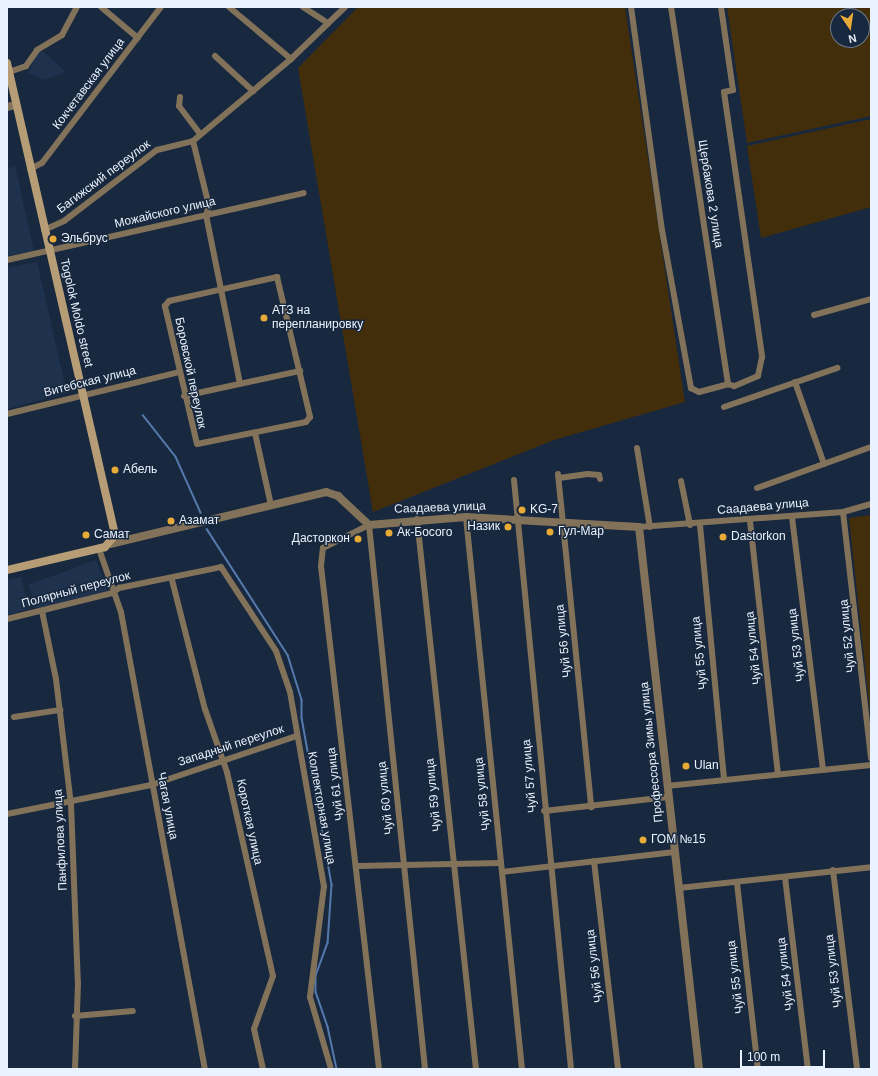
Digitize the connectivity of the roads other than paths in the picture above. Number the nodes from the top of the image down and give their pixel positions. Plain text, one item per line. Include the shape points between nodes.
1 (77, 7) edge
2 (101, 7) edge
3 (161, 7) edge
4 (229, 7) edge
5 (304, 7) edge
6 (345, 7) edge
7 (631, 7) edge
8 (671, 7) edge
9 (721, 7) edge
10 (328, 23) junction
11 (138, 38) junction
12 (215, 56) dead end
13 (291, 60) junction
14 (7, 62) edge
15 (9, 72) junction
16 (253, 91) junction
17 (180, 97) dead end
18 (16, 105) junction
19 (7, 107) edge
20 (200, 134) junction
21 (193, 141) junction
22 (30, 169) junction
23 (304, 193) dead end
24 (206, 215) junction
25 (44, 230) junction
26 (49, 250) junction
27 (7, 260) edge
28 (220, 290) junction
29 (871, 299) edge
30 (814, 315) dead end
31 (837, 368) dead end
32 (300, 371) junction
33 (179, 372) junction
34 (795, 382) junction
35 (240, 384) junction
36 (728, 384) junction
37 (82, 395) junction
38 (184, 396) junction
39 (724, 407) dead end
40 (7, 414) edge
41 (255, 433) junction
42 (871, 447) edge
43 (638, 448) dead end
44 (824, 464) junction
45 (600, 479) dead end
46 (514, 480) dead end
47 (682, 481) dead end
48 (757, 488) dead end
49 (871, 504) edge
50 (271, 505) junction
51 (843, 512) junction
52 (792, 516) junction
53 (466, 518) junction
54 (417, 519) junction
55 (517, 519) junction
56 (750, 521) junction
57 (563, 522) junction
58 (369, 525) junction
59 (690, 525) junction
60 (700, 525) junction
61 (639, 527) junction
62 (650, 527) junction
63 (110, 544) junction
64 (99, 549) junction
65 (221, 567) joint
66 (7, 570) edge
67 (172, 580) junction
68 (112, 593) junction
69 (42, 611) junction
70 (7, 619) edge
71 (60, 710) junction
72 (14, 717) dead end
73 (297, 736) junction
74 (871, 758) edge
75 (223, 759) junction
76 (871, 765) edge
77 (823, 770) junction
78 (778, 774) junction
79 (724, 779) junction
80 (152, 785) junction
81 (667, 786) junction
82 (668, 797) junction
83 (71, 804) junction
84 (591, 807) junction
85 (544, 811) junction
86 (7, 814) edge
87 (675, 852) junction
88 (594, 861) junction
89 (403, 863) junction
90 (452, 863) junction
91 (501, 863) junction
92 (357, 866) junction
93 (871, 867) edge
94 (549, 868) junction
95 (833, 870) junction
96 (502, 872) junction
97 (785, 877) junction
98 (737, 883) junction
99 (679, 888) junction
100 (133, 1011) dead end
101 (75, 1016) junction
102 (75, 1069) edge
103 (205, 1069) edge
104 (263, 1069) edge
105 (331, 1069) edge
106 (379, 1069) edge
107 (425, 1069) edge
108 (476, 1069) edge
109 (522, 1069) edge
110 (571, 1069) edge
111 (618, 1069) edge
112 (699, 1069) edge
113 (758, 1069) edge
114 (808, 1069) edge
115 (857, 1069) edge

1 - 15 street via 62,35 36,50 26,66
2 - 11 street
3 - 11 street, Кокчетавская улица
4 - 13 street
5 - 10 street
6 - 10 street
7 - 36 street via 662,230 691,388 699,392
8 - 36 street, Щербакова 2 улица
9 - 36 street via 733,90 724,92 762,357 758,376 734,386
10 - 13 street
11 - 22 street, Кокчетавская улица via 42,163
12 - 16 street
13 - 16 street
14 - 15 main road, Togolok Moldo street
15 - 18 main road, Togolok Moldo street
16 - 20 street
17 - 20 street via 179,106
18 - 19 street
18 - 22 main road, Togolok Moldo street
20 - 21 street
21 - 24 street via 209,206
21 - 25 street, Багижский переулок via 157,150 64,222
22 - 25 main road, Togolok Moldo street
23 - 24 street, Можайского улица
24 - 26 street, Можайского улица
24 - 28 street
25 - 26 main road, Togolok Moldo street
26 - 27 street, Можайского улица
26 - 37 main road, Togolok Moldo street
28 - 32 street, Боровской переулок via 275,277 279,279
28 - 33 street, Боровской переулок via 170,301 165,306
28 - 35 street
29 - 30 street
31 - 34 street
32 - 35 street
32 - 41 street, Боровской переулок via 309,420
33 - 37 street, Витебская улица
33 - 38 street, Боровской переулок
34 - 39 street
34 - 44 street
35 - 38 street
37 - 40 street, Витебская улица
37 - 63 main road, Togolok Moldo street via 115,535
38 - 41 street, Боровской переулок via 197,444
41 - 50 street
42 - 44 street, Саадаева улица
43 - 62 street
44 - 48 street, Саадаева улица
45 - 57 street, Чуй 56 улица via 599,475 588,474 558,476
46 - 55 street, Чуй 57 улица
47 - 59 street
49 - 51 street, Саадаева улица
50 - 58 street via 326,492 338,496
50 - 63 street
51 - 52 street, Саадаева улица
51 - 74 street, Чуй 52 улица
52 - 56 street, Саадаева улица
52 - 77 street, Чуй 53 улица
53 - 54 street, Саадаева улица
53 - 55 street, Саадаева улица
53 - 91 street, Чуй 58 улица
54 - 58 street, Саадаева улица
54 - 90 street, Чуй 59 улица
55 - 57 street, Саадаева улица
55 - 85 street, Чуй 57 улица
56 - 60 street, Саадаева улица
56 - 78 street, Чуй 54 улица
57 - 61 street, Саадаева улица
57 - 84 street, Чуй 56 улица
58 - 89 street, Чуй 60 улица
58 - 92 street, Чуй 61 улица via 339,537 323,548 321,553
59 - 60 street, Саадаева улица
59 - 62 street, Саадаева улица
60 - 79 street, Чуй 55 улица
61 - 62 street, Саадаева улица
61 - 81 street, Профессора Зимы улица
63 - 64 main road
64 - 66 main road
64 - 68 street, Чагая улица
65 - 67 street, Полярный переулок
65 - 73 street, Коллекторная улица via 283,665
67 - 68 street, Полярный переулок via 119,588
67 - 75 street, Короткая улица via 205,708
68 - 69 street, Полярный переулок
68 - 80 street, Чагая улица via 121,612
69 - 70 street, Полярный переулок
69 - 71 street, Панфилова улица
71 - 72 street
71 - 83 street, Панфилова улица
73 - 75 street, Западный переулок
73 - 105 street, Коллекторная улица via 324,886 310,997
75 - 80 street, Западный переулок
75 - 104 street, Короткая улица via 273,976 254,1029
76 - 77 street
77 - 78 street
78 - 79 street
79 - 81 street
80 - 83 street, Западный переулок
80 - 103 street, Чагая улица
81 - 82 street, Профессора Зимы улица
82 - 84 street
82 - 87 street, Профессора Зимы улица
83 - 86 street, Западный переулок
83 - 101 street, Панфилова улица via 78,983
84 - 85 street
85 - 94 street, Чуй 57 улица
87 - 88 street
87 - 99 street, Профессора Зимы улица
88 - 94 street
88 - 111 street, Чуй 56 улица
89 - 90 street
89 - 92 street
89 - 107 street, Чуй 60 улица
90 - 91 street
90 - 108 street, Чуй 59 улица
91 - 96 street, Чуй 58 улица
92 - 106 street, Чуй 61 улица
93 - 95 street
94 - 96 street
94 - 110 street, Чуй 57 улица
95 - 97 street
95 - 115 street, Чуй 53 улица
96 - 109 street, Чуй 58 улица
97 - 98 street
97 - 114 street, Чуй 54 улица
98 - 99 street
98 - 113 street, Чуй 55 улица
99 - 112 street, Профессора Зимы улица
100 - 101 street
101 - 102 street, Панфилова улица

